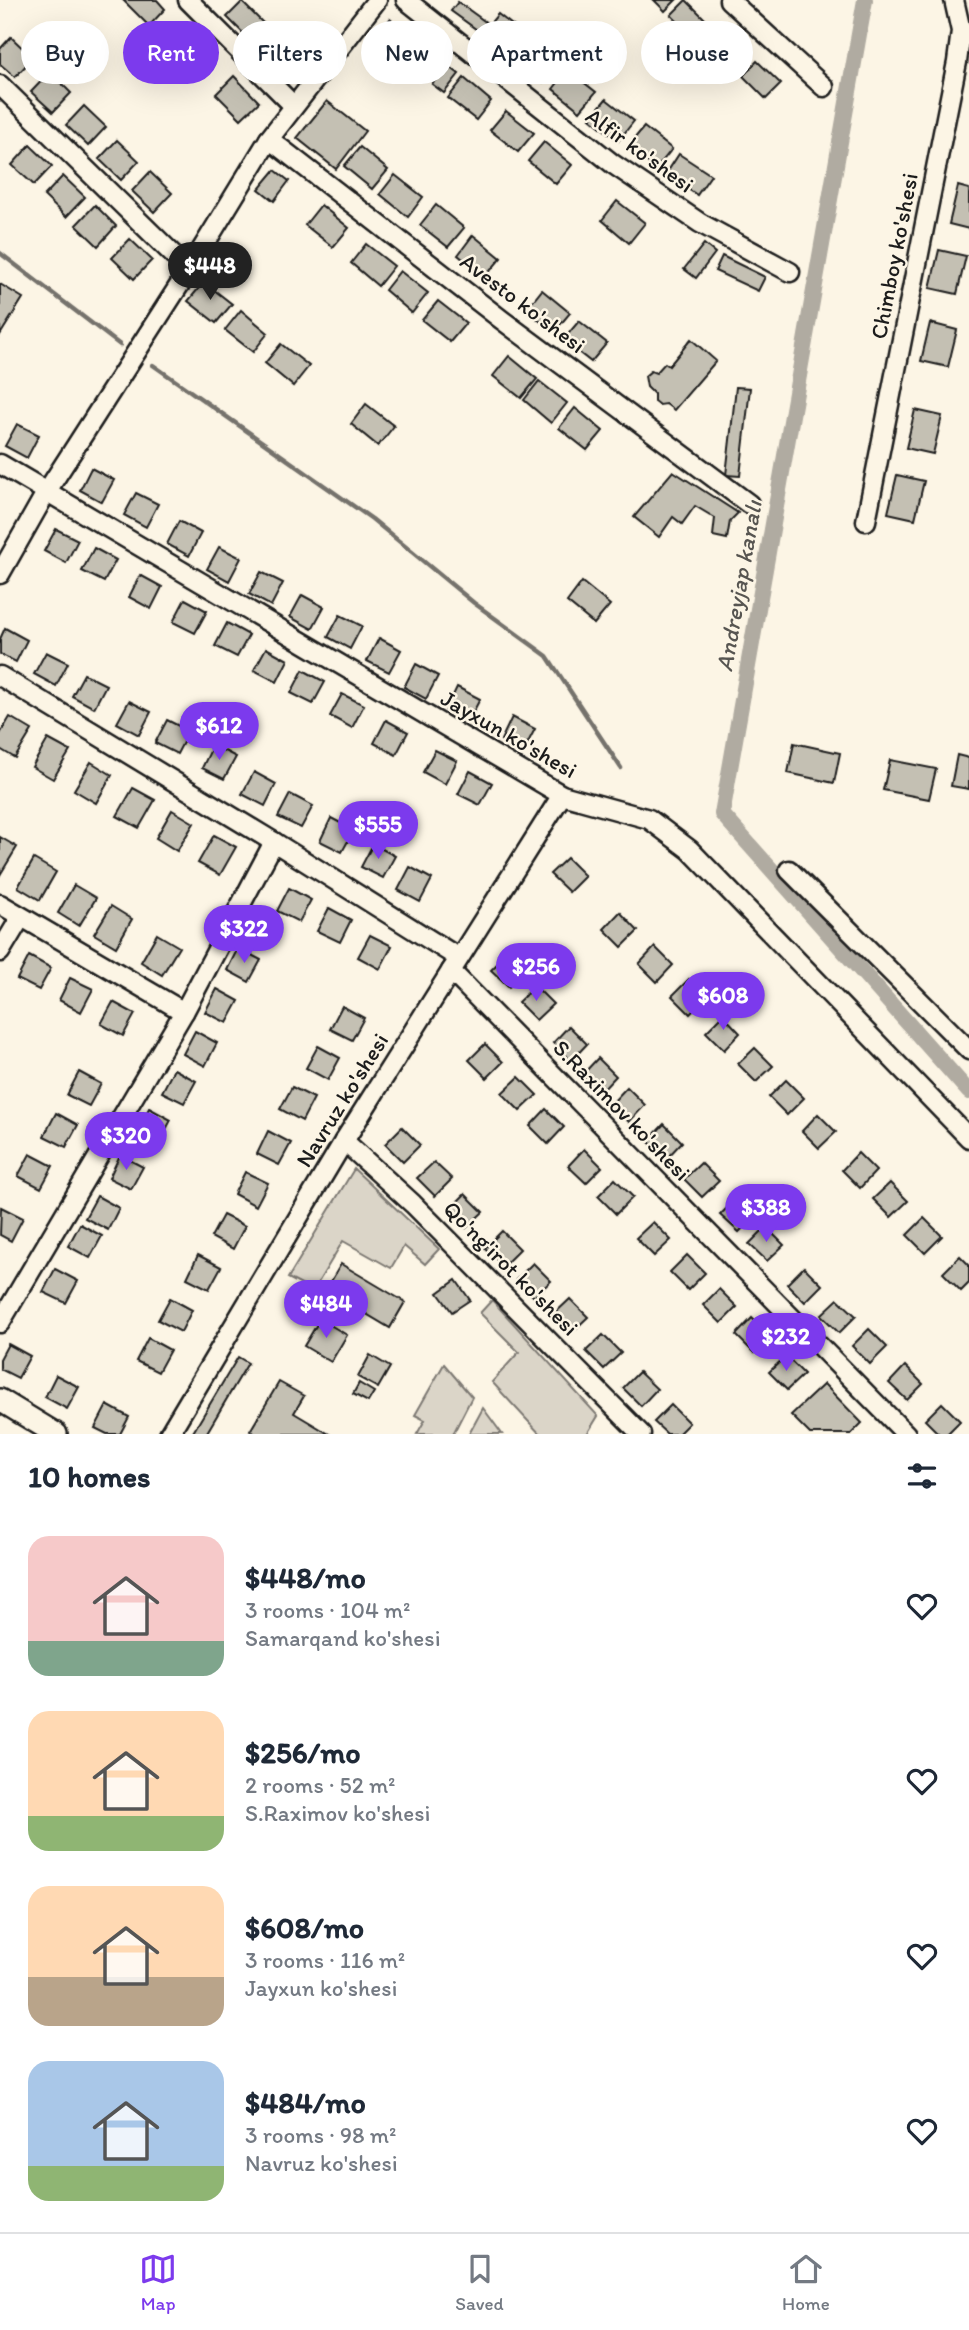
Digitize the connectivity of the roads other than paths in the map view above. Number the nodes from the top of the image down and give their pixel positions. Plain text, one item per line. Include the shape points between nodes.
1 (188, 0) edge
2 (377, 0) edge
3 (406, 0) edge
4 (729, 0) edge
5 (954, 0) edge
6 (0, 85) edge
7 (824, 87) dead end
8 (294, 106) junction
9 (269, 139) junction
10 (189, 270) junction
11 (790, 272) dead end
12 (0, 464) edge
13 (47, 491) junction
14 (749, 504) dead end
15 (866, 521) dead end
16 (0, 574) edge
17 (0, 676) edge
18 (562, 795) junction
19 (274, 842) junction
20 (789, 870) dead end
21 (0, 904) edge
22 (21, 917) junction
23 (0, 952) edge
24 (455, 965) junction
25 (184, 1012) junction
26 (969, 1051) edge
27 (969, 1138) edge
28 (344, 1140) junction
29 (0, 1323) edge
30 (0, 1401) edge
31 (56, 1434) edge
32 (169, 1434) edge
33 (641, 1434) edge
34 (906, 1434) edge

1 - 8 street
2 - 8 street
3 - 11 street, Alfir ko'shesi via 613,164 700,223
4 - 7 street
5 - 15 street, Chimboy ko'shesi via 961,31 957,62
6 - 10 street
8 - 9 street
9 - 10 street
9 - 14 street, Avesto ko'shesi
10 - 13 street
12 - 13 street, Jayxun ko'shesi
13 - 16 street
13 - 18 street, Jayxun ko'shesi
17 - 19 street, S.Raximov ko'shesi
18 - 24 street, Navruz ko'shesi
18 - 27 street, Jayxun ko'shesi via 649,819 690,850
19 - 24 street, S.Raximov ko'shesi
19 - 25 street
20 - 26 street
21 - 22 street
22 - 23 street
22 - 25 street
24 - 28 street, Navruz ko'shesi
24 - 34 street, S.Raximov ko'shesi
25 - 29 street
28 - 32 street, Navruz ko'shesi
28 - 33 street, Qo'ng'irot ko'shesi
30 - 31 street

